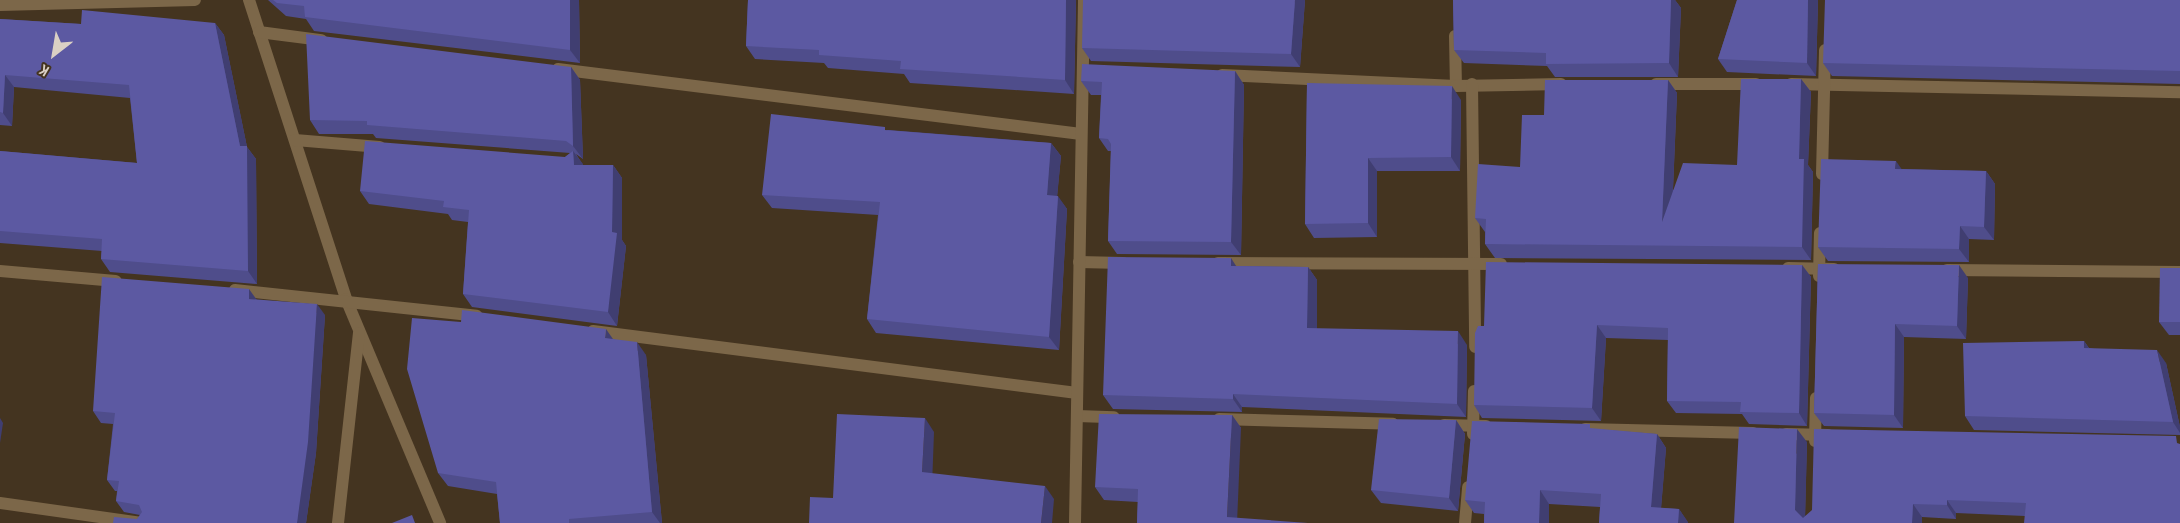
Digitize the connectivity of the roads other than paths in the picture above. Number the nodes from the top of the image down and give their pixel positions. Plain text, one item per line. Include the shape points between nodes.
1 (195, 0) edge
2 (249, 0) edge
3 (1084, 0) edge
4 (0, 5) edge
5 (1455, 21) edge
6 (259, 32) junction
7 (1825, 32) edge
8 (330, 41) edge
9 (541, 67) edge
10 (1211, 75) edge
11 (1472, 84) junction
12 (1578, 84) edge
13 (1636, 84) edge
14 (1824, 84) junction
15 (1456, 86) junction
16 (2180, 93) edge
17 (1081, 134) junction
18 (295, 140) junction
19 (400, 148) edge
20 (1821, 188) edge
21 (1820, 223) edge
22 (1079, 262) junction
23 (1138, 263) edge
24 (1208, 263) edge
25 (1477, 264) junction
26 (1513, 265) edge
27 (1772, 268) edge
28 (1819, 269) junction
29 (1842, 269) edge
30 (1936, 270) edge
31 (0, 271) edge
32 (2180, 272) edge
33 (131, 282) edge
34 (215, 288) edge
35 (1819, 292) edge
36 (346, 299) junction
37 (487, 317) edge
38 (581, 329) edge
39 (360, 331) junction
40 (1475, 357) edge
41 (1475, 380) edge
42 (1816, 387) edge
43 (1077, 393) junction
44 (1077, 416) junction
45 (1123, 417) edge
46 (1205, 419) edge
47 (1404, 424) edge
48 (1427, 425) edge
49 (1474, 426) junction
50 (1497, 426) edge
51 (1568, 428) edge
52 (1815, 435) junction
53 (1839, 435) edge
54 (1472, 447) edge
55 (1814, 457) edge
56 (1470, 469) edge
57 (0, 503) edge
58 (142, 523) edge
59 (338, 523) edge
60 (440, 523) edge
61 (1075, 523) edge
62 (1465, 523) edge

1 - 4 street
2 - 6 street
3 - 17 street via 1088,69
5 - 15 street
6 - 8 street
6 - 18 street
7 - 14 street
9 - 17 street
10 - 15 street
11 - 12 street
11 - 15 street
11 - 25 street
13 - 14 street
14 - 16 street
14 - 20 street
17 - 22 street
18 - 19 street
18 - 36 street
21 - 28 street
22 - 23 street
22 - 43 street
24 - 25 street
25 - 26 street
25 - 40 street
27 - 28 street
28 - 29 street
28 - 35 street
30 - 32 street
31 - 33 street
34 - 36 street
36 - 37 street
36 - 39 street
38 - 43 street
39 - 59 street
39 - 60 street
41 - 49 street
42 - 52 street
43 - 44 street
44 - 45 street
44 - 61 street
46 - 47 street
48 - 49 street
49 - 50 street
49 - 54 street
51 - 52 street
52 - 53 street
52 - 55 street
56 - 62 street
57 - 58 street

